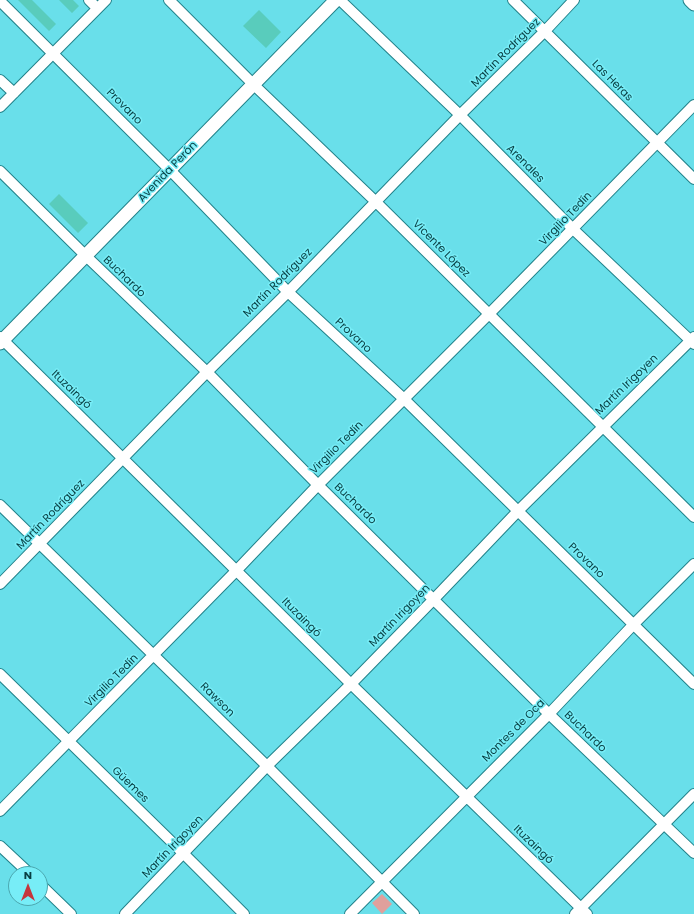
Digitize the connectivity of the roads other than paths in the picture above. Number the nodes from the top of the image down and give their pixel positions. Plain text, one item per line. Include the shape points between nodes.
1 (0, 0) edge
2 (89, 0) edge
3 (106, 0) edge
4 (169, 0) edge
5 (336, 0) edge
6 (340, 0) edge
7 (513, 0) edge
8 (574, 0) edge
9 (690, 0) edge
10 (694, 4) edge
11 (97, 8) junction
12 (545, 31) junction
13 (53, 54) junction
14 (0, 80) edge
15 (254, 85) junction
16 (14, 93) junction
17 (694, 105) edge
18 (0, 107) edge
19 (460, 115) junction
20 (658, 143) junction
21 (170, 170) junction
22 (0, 171) edge
23 (694, 179) edge
24 (375, 201) junction
25 (573, 229) junction
26 (86, 256) junction
27 (288, 292) junction
28 (489, 314) junction
29 (1, 340) edge
30 (693, 340) edge
31 (207, 372) junction
32 (404, 399) junction
33 (602, 426) junction
34 (123, 458) junction
35 (318, 485) junction
36 (0, 505) edge
37 (518, 511) junction
38 (694, 517) edge
39 (40, 543) junction
40 (694, 564) edge
41 (236, 571) junction
42 (0, 584) edge
43 (434, 599) junction
44 (634, 625) junction
45 (155, 655) junction
46 (0, 674) edge
47 (351, 684) junction
48 (694, 684) edge
49 (549, 714) junction
50 (68, 742) junction
51 (267, 766) junction
52 (694, 794) edge
53 (466, 797) junction
54 (0, 811) edge
55 (665, 824) junction
56 (0, 846) edge
57 (694, 853) edge
58 (184, 854) junction
59 (21, 866) edge
60 (381, 882) junction
61 (48, 892) edge
62 (581, 912) edge
63 (71, 914) edge
64 (125, 914) edge
65 (244, 914) edge
66 (350, 914) edge
67 (414, 914) edge

1 - 13 street, Provano
2 - 11 street
3 - 11 street
4 - 15 street, Vicente López
5 - 15 main road, Avenida Perón
6 - 19 street, Arenales
7 - 12 street, Las Heras
8 - 12 street, Martín Rodríguez
9 - 10 main road
11 - 13 street
12 - 19 street, Martín Rodríguez
12 - 20 street, Las Heras
13 - 16 street
13 - 21 street, Provano
14 - 16 street
15 - 21 main road, Avenida Perón
15 - 24 street, Vicente López
16 - 18 street
17 - 20 street, Virgilio Tedín
19 - 24 street, Martín Rodríguez
19 - 25 street, Arenales
20 - 23 street, Las Heras
20 - 25 street, Virgilio Tedín
21 - 26 main road, Avenida Perón
21 - 27 street, Provano
22 - 26 street, Buchardo
24 - 27 street, Martín Rodríguez
24 - 28 street, Vicente López
25 - 28 street, Virgilio Tedín
25 - 30 street, Arenales
26 - 29 main road, Avenida Perón
26 - 31 street, Buchardo
27 - 31 street, Martín Rodríguez
27 - 32 street, Provano
28 - 32 street, Virgilio Tedín
28 - 33 street, Vicente López
29 - 34 street, Ituzaingó
30 - 33 street, Martín Irigoyen
31 - 34 street, Martín Rodríguez
31 - 35 street, Buchardo
32 - 35 street, Virgilio Tedín
32 - 37 street, Provano
33 - 37 street, Martín Irigoyen
33 - 38 street, Vicente López
34 - 39 street, Martín Rodríguez
34 - 41 street, Ituzaingó
35 - 41 street, Virgilio Tedín
35 - 43 street, Buchardo
36 - 39 street, Rawson
37 - 43 street, Martín Irigoyen
37 - 44 street, Provano
39 - 42 street, Martín Rodríguez
39 - 45 street, Rawson
40 - 44 street, Montes de Oca
41 - 45 street, Virgilio Tedín
41 - 47 street, Ituzaingó
43 - 47 street, Martín Irigoyen
43 - 49 street, Buchardo
44 - 48 street, Provano
44 - 49 street, Montes de Oca
45 - 50 street, Virgilio Tedín
45 - 51 street, Rawson
46 - 50 street, Güemes
47 - 51 street, Martín Irigoyen
47 - 53 street, Ituzaingó
49 - 53 street, Montes de Oca
49 - 55 street, Buchardo
50 - 54 street, Virgilio Tedín
50 - 58 street, Güemes
51 - 58 street, Martín Irigoyen
51 - 60 street, Rawson
52 - 55 street
53 - 60 street, Montes de Oca
53 - 62 street, Ituzaingó
55 - 57 street, Buchardo
55 - 62 street
56 - 59 street
58 - 64 street, Martín Irigoyen
58 - 65 street, Güemes
60 - 66 street, Montes de Oca
60 - 67 street, Rawson
61 - 63 street

